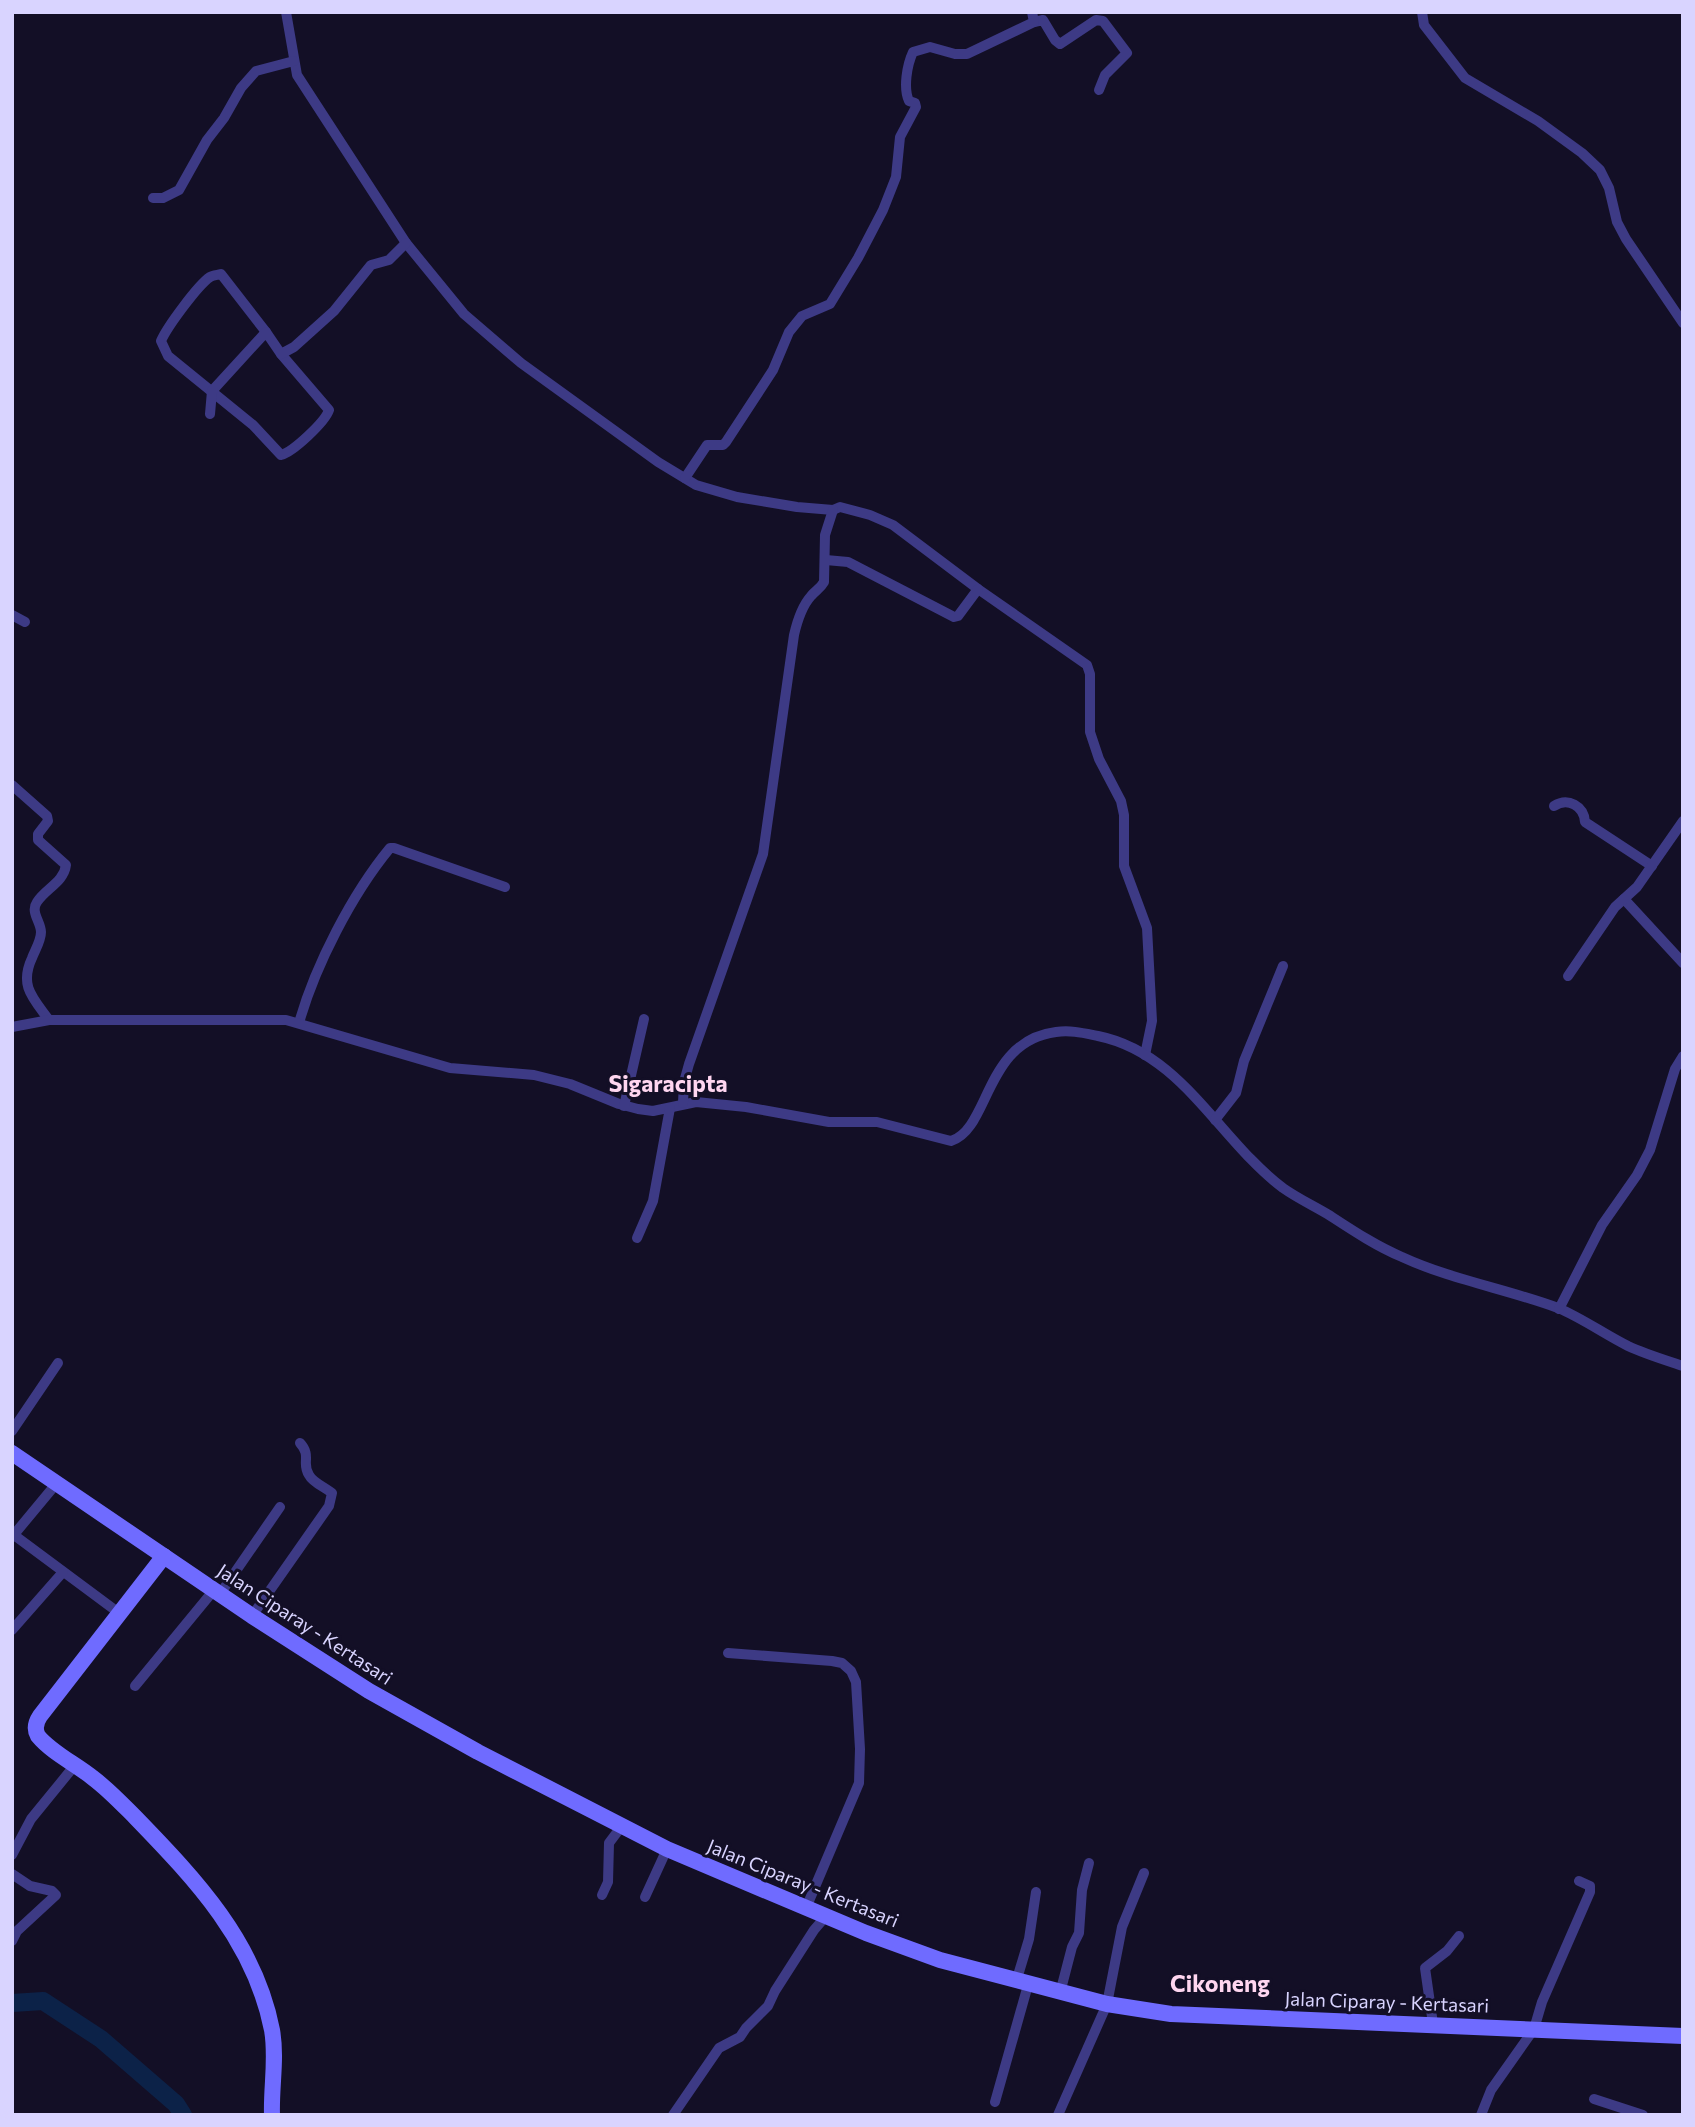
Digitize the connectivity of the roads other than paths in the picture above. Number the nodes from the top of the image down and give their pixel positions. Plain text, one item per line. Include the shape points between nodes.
1 (286, 12) edge
2 (1422, 12) edge
3 (1033, 17) edge
4 (294, 61) junction
5 (1098, 90) dead end
6 (153, 198) dead end
7 (406, 243) junction
8 (1683, 323) edge
9 (266, 332) junction
10 (281, 354) junction
11 (212, 391) junction
12 (210, 414) dead end
13 (685, 478) junction
14 (833, 510) junction
15 (826, 560) junction
16 (978, 589) junction
17 (12, 615) edge
18 (25, 622) dead end
19 (12, 785) edge
20 (1554, 806) dead end
21 (1683, 821) edge
22 (1652, 866) junction
23 (505, 887) dead end
24 (1624, 899) junction
25 (1683, 963) edge
26 (1283, 966) dead end
27 (1568, 976) dead end
28 (644, 1019) dead end
29 (49, 1020) junction
30 (299, 1023) junction
31 (12, 1027) edge
32 (1145, 1055) junction
33 (1683, 1056) edge
34 (683, 1103) junction
35 (624, 1106) junction
36 (670, 1108) junction
37 (1215, 1120) junction
38 (637, 1238) dead end
39 (1559, 1309) junction
40 (58, 1363) dead end
41 (1683, 1366) edge
42 (12, 1431) edge
43 (300, 1443) dead end
44 (13, 1455) edge
45 (56, 1484) junction
46 (280, 1507) dead end
47 (13, 1536) edge
48 (164, 1556) junction
49 (63, 1572) junction
50 (217, 1592) junction
51 (119, 1613) junction
52 (251, 1616) junction
53 (12, 1630) edge
54 (728, 1653) dead end
55 (135, 1686) dead end
56 (75, 1765) junction
57 (621, 1826) junction
58 (667, 1850) junction
59 (12, 1855) edge
60 (1089, 1863) dead end
61 (1144, 1872) dead end
62 (12, 1874) edge
63 (1579, 1881) dead end
64 (1036, 1892) dead end
65 (602, 1895) dead end
66 (645, 1897) dead end
67 (806, 1908) junction
68 (826, 1916) junction
69 (1459, 1936) dead end
70 (12, 1941) edge
71 (1022, 1983) junction
72 (1060, 1993) junction
73 (1107, 2004) junction
74 (1433, 2024) junction
75 (1534, 2029) junction
76 (1683, 2036) edge
77 (1594, 2099) dead end
78 (995, 2102) dead end
79 (272, 2115) edge
80 (673, 2115) edge
81 (1058, 2115) edge
82 (1481, 2115) edge
83 (1643, 2115) edge

1 - 4 street
2 - 8 street via 1424,25 1465,78 1538,121 1600,170 1626,239
3 - 5 street via 1043,20 1060,44 1096,20 1103,21 1126,53
3 - 13 street via 967,54 930,47 913,52 905,91 916,107 900,137 896,177 858,258 830,304 802,317 789,332 773,370 726,442 707,445
4 - 6 street via 256,71 207,140 179,190
4 - 7 street via 297,75 327,125
7 - 10 street via 389,260 371,265 334,311
7 - 13 street via 464,314 522,363
9 - 10 street
9 - 11 street
9 - 11 street via 222,274 212,275 200,287 161,341 168,356
10 - 11 street via 329,410 286,455
11 - 12 street
13 - 14 street via 737,496
14 - 15 street via 825,535
14 - 16 street via 840,507 893,525
15 - 16 street via 848,562 956,617
15 - 34 street via 822,587 810,597 793,635 764,854 689,1064
16 - 32 street via 1089,669 1090,733 1121,801 1124,866 1147,928 1152,1021
17 - 18 street
19 - 29 street via 47,816 38,840 66,865 35,906 41,935 25,979
20 - 22 street via 1576,805 1585,822
21 - 22 street
22 - 24 street
23 - 30 street via 390,848 329,946
24 - 25 street
24 - 27 street
26 - 37 street via 1244,1061 1236,1093
28 - 35 street
29 - 30 street via 272,1018
29 - 31 street
30 - 35 street via 450,1068 534,1075 570,1084
32 - 34 street via 1128,1045 1072,1031 1037,1036 1006,1060 966,1132 951,1141 877,1122 829,1122 746,1107
32 - 37 street via 1183,1085
33 - 39 street via 1650,1150 1602,1225
34 - 36 street
35 - 36 street via 653,1111
36 - 38 street via 653,1201
37 - 39 street via 1256,1166 1285,1189 1371,1241 1430,1268
39 - 41 street via 1629,1346
40 - 42 street
43 - 52 street via 306,1450 307,1474 332,1493 332,1498
44 - 45 main road, Jalan Ciparay - Kertasari
45 - 47 street
45 - 48 main road, Jalan Ciparay - Kertasari
46 - 50 street
47 - 49 street
48 - 50 main road, Jalan Ciparay - Kertasari
48 - 51 main road
49 - 51 street
49 - 53 street
50 - 52 main road, Jalan Ciparay - Kertasari
50 - 55 street
51 - 56 main road via 37,1721 38,1735
52 - 57 main road, Jalan Ciparay - Kertasari via 405,1712
54 - 67 street via 842,1663 856,1682 859,1783
56 - 59 street via 31,1819
56 - 79 main road via 111,1792 167,1850 208,1895 238,1941 264,1999 272,2030
57 - 58 main road, Jalan Ciparay - Kertasari
57 - 65 street via 609,1843 608,1882
58 - 66 street
58 - 67 main road, Jalan Ciparay - Kertasari
60 - 72 street via 1082,1887 1079,1933
61 - 73 street via 1122,1927
62 - 70 street via 56,1895
63 - 75 street via 1590,1886 1590,1892
64 - 71 street
67 - 68 main road, Jalan Ciparay - Kertasari
68 - 71 main road, Jalan Ciparay - Kertasari via 940,1960
68 - 80 street via 768,2006 740,2037 719,2048
69 - 74 street via 1425,1968
71 - 72 main road, Jalan Ciparay - Kertasari
71 - 78 street
72 - 73 main road, Jalan Ciparay - Kertasari
73 - 74 main road, Jalan Ciparay - Kertasari via 1171,2014
73 - 81 street
74 - 75 main road, Jalan Ciparay - Kertasari
75 - 76 main road, Jalan Ciparay - Kertasari
75 - 82 street via 1491,2090
77 - 83 street

